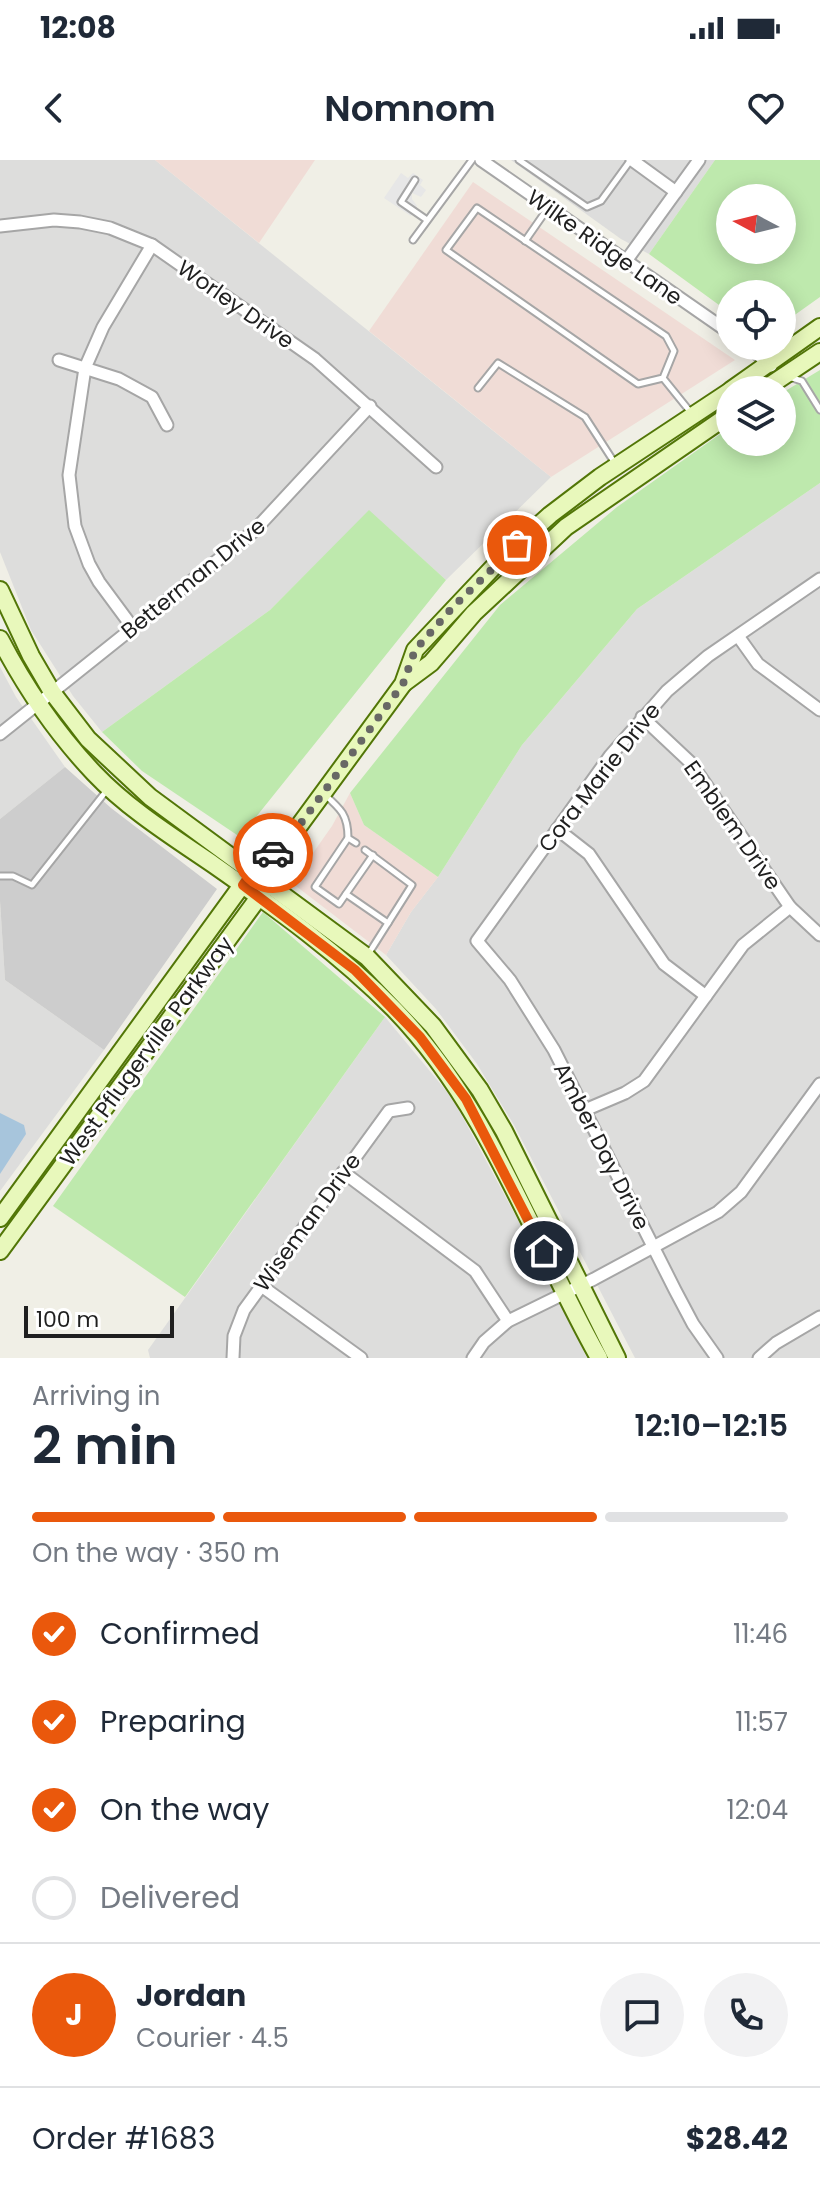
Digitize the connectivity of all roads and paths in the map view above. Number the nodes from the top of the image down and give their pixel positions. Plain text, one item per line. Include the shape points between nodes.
1 (472, 160) edge
2 (481, 160) edge
3 (519, 160) edge
4 (632, 160) edge
5 (699, 160) edge
6 (415, 180) dead end
7 (676, 192) junction
8 (549, 207) junction
9 (427, 220) junction
10 (0, 226) edge
11 (413, 240) dead end
12 (525, 241) junction
13 (152, 245) junction
14 (626, 261) junction
15 (716, 323) edge
16 (820, 327) edge
17 (820, 352) edge
18 (59, 360) dead end
19 (764, 360) edge
20 (769, 364) junction
21 (85, 368) junction
22 (785, 375) junction
23 (751, 376) edge
24 (663, 378) junction
25 (478, 388) dead end
26 (716, 399) edge
27 (370, 406) junction
28 (820, 410) edge
29 (693, 415) junction
30 (716, 424) edge
31 (167, 425) dead end
32 (616, 466) junction
33 (436, 467) dead end
34 (820, 579) edge
35 (0, 590) edge
36 (133, 628) junction
37 (738, 636) junction
38 (0, 639) edge
39 (403, 684) junction
40 (45, 697) junction
41 (820, 710) edge
42 (642, 717) junction
43 (0, 734) edge
44 (122, 773) junction
45 (109, 787) junction
46 (323, 793) junction
47 (557, 829) junction
48 (348, 838) junction
49 (356, 843) dead end
50 (282, 849) junction
51 (365, 850) dead end
52 (373, 855) junction
53 (252, 871) junction
54 (0, 876) edge
55 (243, 885) junction
56 (264, 890) junction
57 (346, 894) junction
58 (790, 907) junction
59 (388, 923) junction
60 (820, 935) edge
61 (477, 941) joint
62 (367, 957) junction
63 (341, 959) junction
64 (706, 996) junction
65 (820, 1084) edge
66 (815, 1102) edge
67 (408, 1108) dead end
68 (585, 1110) junction
69 (36, 1169) junction
70 (343, 1172) junction
71 (52, 1180) junction
72 (0, 1218) edge
73 (653, 1248) junction
74 (0, 1251) edge
75 (260, 1285) junction
76 (581, 1286) junction
77 (566, 1293) junction
78 (820, 1317) edge
79 (508, 1321) junction
80 (233, 1358) edge
81 (361, 1358) edge
82 (473, 1358) edge
83 (599, 1358) edge
84 (617, 1358) edge
85 (717, 1358) edge
86 (759, 1358) edge

1 - 9 lane
2 - 8 street, Wilke Ridge Lane
3 - 4 lane via 587,207 601,201
4 - 7 street
5 - 7 street
6 - 9 lane via 401,202
7 - 14 street
8 - 12 lane
8 - 14 street, Wilke Ridge Lane
9 - 11 lane
10 - 13 street, Worley Drive via 80,222
12 - 24 lane via 666,336 674,351
12 - 24 lane via 477,208 446,250 638,384
13 - 21 street
13 - 27 street, Worley Drive via 315,359
14 - 15 street, Wilke Ridge Lane
16 - 20 main road, West Pflugerville Parkway
17 - 22 main road
18 - 21 street
19 - 20 street
20 - 22 street
20 - 23 main road, West Pflugerville Parkway
21 - 31 street via 152,397
21 - 36 street via 69,475 75,526 99,582
22 - 28 lane via 802,381
24 - 29 lane
25 - 32 lane via 498,363 585,417
26 - 29 main road, West Pflugerville Parkway
27 - 33 street, Worley Drive
27 - 36 street, Betterman Drive via 254,531
29 - 32 main road, West Pflugerville Parkway
30 - 39 main road, West Pflugerville Parkway via 566,527 474,613 431,663
32 - 39 main road, West Pflugerville Parkway via 500,560 415,650
34 - 37 street, Cora Marie Drive
35 - 40 main road
36 - 40 street, Betterman Drive
37 - 41 street via 758,664
37 - 42 street, Cora Marie Drive via 695,666
38 - 40 main road
39 - 46 main road, West Pflugerville Parkway
40 - 43 street, Betterman Drive
40 - 44 main road
40 - 45 main road via 68,743
42 - 47 street, Cora Marie Drive
42 - 58 street, Emblem Drive via 705,781
44 - 45 street
44 - 53 main road
45 - 54 lane via 32,885
45 - 55 main road
46 - 48 lane via 348,819
46 - 50 main road, West Pflugerville Parkway
47 - 61 street, Cora Marie Drive
47 - 64 street via 589,854 664,964
48 - 49 lane
48 - 57 lane via 315,887 339,904
50 - 53 main road, West Pflugerville Parkway via 261,859
50 - 56 main road, West Pflugerville Parkway via 278,871
51 - 52 lane
52 - 57 lane
52 - 59 lane via 412,885
53 - 55 main road, West Pflugerville Parkway
53 - 56 main road
55 - 56 main road
55 - 69 main road, West Pflugerville Parkway
56 - 62 main road
56 - 63 main road
56 - 71 main road, West Pflugerville Parkway
57 - 59 lane
58 - 60 street, Emblem Drive
58 - 64 street via 743,945
59 - 62 lane
61 - 68 street, Amber Day Drive via 528,1005
62 - 63 main road via 362,962
62 - 76 main road via 433,1026 480,1090
63 - 77 main road via 420,1037 466,1099
64 - 68 street via 644,1081
65 - 66 street
66 - 73 street via 741,1192 718,1212
67 - 70 street, Wiseman Drive via 389,1111
68 - 73 street, Amber Day Drive
69 - 71 main road
69 - 72 main road, West Pflugerville Parkway
70 - 75 street, Wiseman Drive
70 - 79 street via 475,1271
71 - 74 main road, West Pflugerville Parkway
73 - 76 street
73 - 85 street, Amber Day Drive
75 - 80 street, Wiseman Drive via 240,1319
75 - 81 street
76 - 77 street
76 - 84 main road
77 - 79 street
77 - 83 main road
78 - 86 street
79 - 82 street

